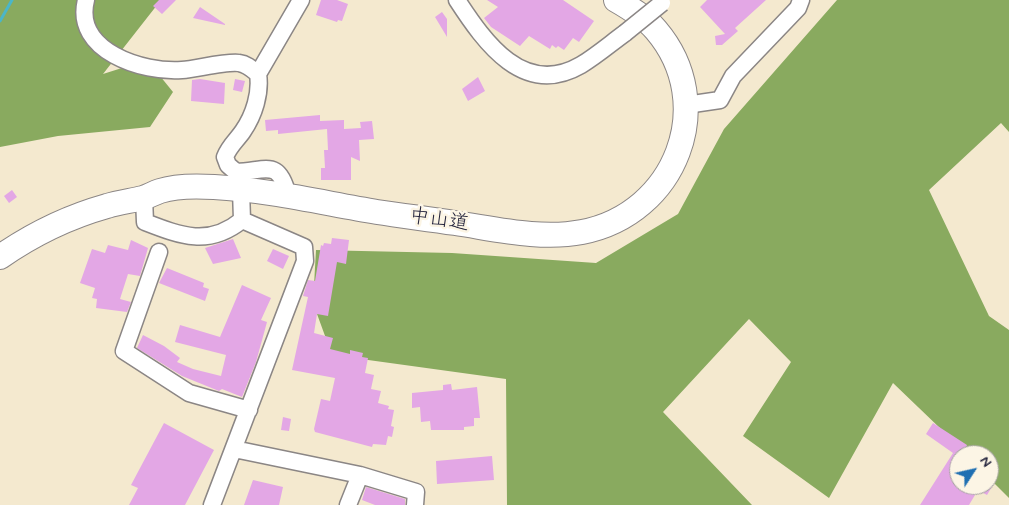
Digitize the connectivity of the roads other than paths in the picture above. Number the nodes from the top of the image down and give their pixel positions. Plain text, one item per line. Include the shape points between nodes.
1 (86, 0) edge
2 (301, 0) edge
3 (457, 0) edge
4 (616, 0) edge
5 (801, 0) edge
6 (664, 2) edge
7 (258, 74) junction
8 (686, 105) junction
9 (241, 190) junction
10 (288, 196) junction
11 (144, 198) junction
12 (242, 220) junction
13 (159, 252) dead end
14 (0, 257) edge
15 (249, 410) junction
16 (234, 449) junction
17 (360, 475) junction
18 (212, 505) edge
19 (348, 505) edge
20 (415, 505) edge

1 - 7 street via 86,24 108,53 162,70 237,62
2 - 7 street
3 - 6 street, bridge via 494,49 518,70 539,76 559,74 580,66
4 - 8 highway, 中山道 via 647,21 668,46 676,63
5 - 8 street via 798,8 733,76 720,100
7 - 10 street via 260,86 251,118 224,157 236,172 266,168 277,171 284,178
8 - 10 highway, 中山道 via 682,144 666,178 636,209 598,229 566,235 532,234
9 - 10 highway, 中山道
9 - 11 highway, 中山道 via 214,187 162,190
9 - 12 street
11 - 12 street via 145,222 192,237 210,237 229,230
11 - 14 highway, 中山道 via 109,205 64,220
12 - 15 street via 304,247 305,261
13 - 15 street via 124,350 189,393
15 - 16 street
16 - 17 street
16 - 18 street
17 - 19 street
17 - 20 street via 416,492

